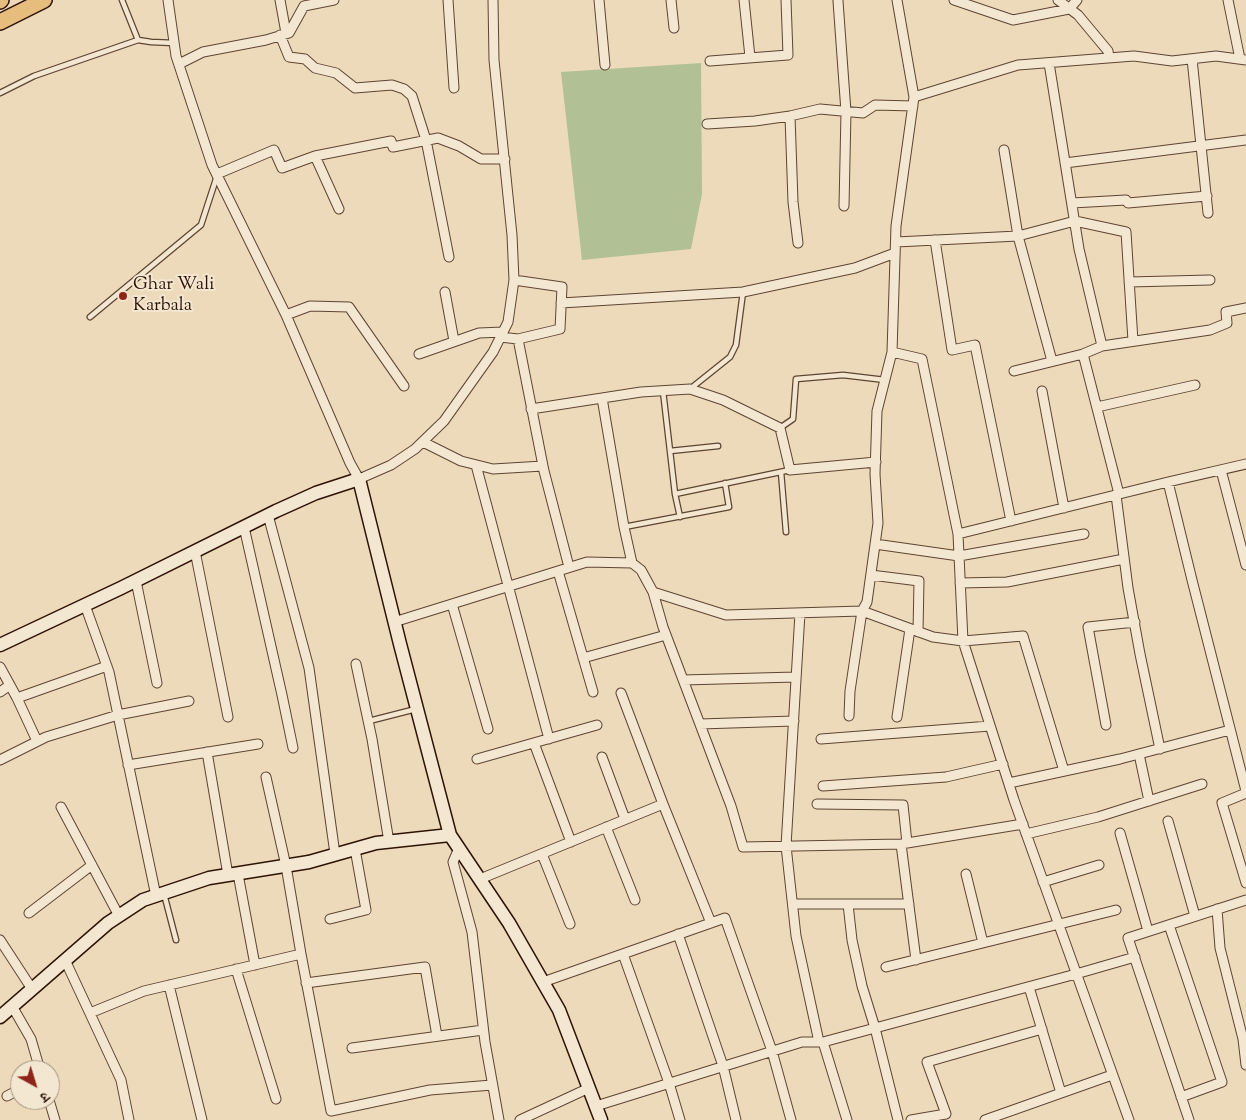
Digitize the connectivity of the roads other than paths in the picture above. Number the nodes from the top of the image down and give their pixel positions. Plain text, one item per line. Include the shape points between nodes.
1 (44, 0) edge
2 (122, 0) edge
3 (168, 0) edge
4 (280, 0) edge
5 (334, 0) edge
6 (448, 0) edge
7 (493, 0) edge
8 (599, 0) edge
9 (671, 0) edge
10 (744, 0) edge
11 (786, 0) edge
12 (898, 0) edge
13 (954, 0) edge
14 (1058, 0) edge
15 (1077, 0) edge
16 (1228, 0) edge
17 (838, 1) edge
18 (1069, 9) junction
19 (0, 22) edge
20 (674, 28) dead end
21 (283, 34) junction
22 (138, 40) junction
23 (175, 44) junction
24 (750, 57) junction
25 (1109, 58) junction
26 (1192, 59) junction
27 (1243, 60) edge
28 (710, 61) dead end
29 (1049, 63) junction
30 (179, 64) junction
31 (605, 65) dead end
32 (454, 88) dead end
33 (0, 93) edge
34 (913, 101) junction
35 (846, 112) junction
36 (790, 116) junction
37 (706, 124) dead end
38 (426, 140) junction
39 (1246, 140) edge
40 (1201, 146) junction
41 (1004, 150) dead end
42 (315, 156) junction
43 (505, 159) junction
44 (1065, 164) junction
45 (217, 174) junction
46 (1207, 196) junction
47 (1072, 202) junction
48 (844, 206) dead end
49 (338, 209) dead end
50 (1208, 213) dead end
51 (1074, 221) junction
52 (1018, 236) junction
53 (936, 240) junction
54 (896, 242) junction
55 (798, 243) dead end
56 (895, 253) junction
57 (449, 257) dead end
58 (514, 280) junction
59 (1210, 280) dead end
60 (1129, 282) junction
61 (445, 292) dead end
62 (744, 292) junction
63 (562, 303) junction
64 (1246, 308) edge
65 (286, 315) junction
66 (90, 317) dead end
67 (501, 335) junction
68 (518, 339) junction
69 (1133, 341) junction
70 (454, 342) junction
71 (1102, 346) junction
72 (892, 352) junction
73 (419, 354) dead end
74 (1083, 354) junction
75 (1052, 361) junction
76 (1014, 371) dead end
77 (885, 380) junction
78 (1195, 385) dead end
79 (404, 386) dead end
80 (690, 390) junction
81 (663, 391) junction
82 (1042, 392) dead end
83 (602, 398) junction
84 (1097, 407) junction
85 (531, 409) junction
86 (780, 428) junction
87 (423, 442) junction
88 (718, 446) dead end
89 (670, 450) junction
90 (876, 462) junction
91 (1246, 464) edge
92 (476, 465) junction
93 (543, 466) junction
94 (1221, 470) junction
95 (785, 471) junction
96 (359, 479) junction
97 (1168, 482) junction
98 (726, 483) junction
99 (675, 494) junction
100 (1117, 495) junction
101 (1064, 508) junction
102 (268, 515) junction
103 (680, 517) junction
104 (1011, 521) junction
105 (244, 527) junction
106 (624, 527) junction
107 (786, 532) dead end
108 (958, 534) junction
109 (1084, 534) dead end
110 (875, 544) junction
111 (195, 552) junction
112 (959, 556) junction
113 (1124, 559) junction
114 (632, 564) junction
115 (1246, 565) edge
116 (569, 567) junction
117 (558, 571) junction
118 (871, 575) junction
119 (136, 581) junction
120 (960, 583) junction
121 (508, 586) junction
122 (653, 592) junction
123 (452, 604) junction
124 (85, 605) junction
125 (862, 611) junction
126 (800, 612) junction
127 (394, 622) junction
128 (1135, 622) junction
129 (914, 630) junction
130 (666, 634) junction
131 (963, 640) junction
132 (0, 645) edge
133 (583, 658) junction
134 (356, 664) dead end
135 (106, 666) junction
136 (0, 667) edge
137 (796, 677) junction
138 (683, 680) junction
139 (157, 682) dead end
140 (10, 685) junction
141 (0, 692) edge
142 (593, 692) dead end
143 (621, 694) dead end
144 (17, 698) junction
145 (189, 701) dead end
146 (417, 709) junction
147 (118, 715) junction
148 (849, 716) dead end
149 (228, 717) dead end
150 (896, 717) dead end
151 (368, 721) junction
152 (794, 721) junction
153 (700, 724) junction
154 (597, 725) dead end
155 (1106, 725) dead end
156 (990, 726) junction
157 (488, 729) dead end
158 (1230, 730) junction
159 (548, 739) junction
160 (821, 739) dead end
161 (38, 741) junction
162 (534, 743) junction
163 (258, 744) dead end
164 (293, 748) dead end
165 (1160, 749) junction
166 (207, 752) junction
167 (1139, 754) junction
168 (602, 757) dead end
169 (477, 759) dead end
170 (0, 760) edge
171 (1003, 764) junction
172 (128, 765) junction
173 (1064, 771) junction
174 (266, 777) dead end
175 (1009, 783) junction
176 (1202, 784) dead end
177 (823, 786) dead end
178 (1246, 792) edge
179 (1149, 801) junction
180 (663, 804) junction
181 (817, 804) dead end
182 (61, 807) dead end
183 (625, 820) junction
184 (1168, 821) dead end
185 (1023, 824) junction
186 (606, 828) junction
187 (1120, 833) dead end
188 (1026, 834) junction
189 (450, 835) junction
190 (388, 842) junction
191 (571, 842) junction
192 (904, 844) junction
193 (786, 846) junction
194 (459, 848) junction
195 (355, 849) junction
196 (335, 854) junction
197 (542, 854) junction
198 (92, 865) junction
199 (1099, 865) dead end
200 (286, 866) junction
201 (233, 874) junction
202 (966, 874) dead end
203 (480, 879) junction
204 (1043, 882) junction
205 (1246, 883) edge
206 (160, 894) junction
207 (635, 900) dead end
208 (1246, 900) edge
209 (793, 904) junction
210 (848, 904) junction
211 (909, 904) junction
212 (1116, 910) dead end
213 (1217, 910) junction
214 (30, 913) dead end
215 (119, 916) junction
216 (1195, 916) junction
217 (330, 918) dead end
218 (711, 923) junction
219 (570, 924) dead end
220 (1059, 925) junction
221 (1169, 925) junction
222 (1148, 931) junction
223 (678, 934) junction
224 (0, 940) edge
225 (176, 940) dead end
226 (983, 943) junction
227 (301, 954) junction
228 (623, 954) junction
229 (1134, 957) junction
230 (65, 960) junction
231 (916, 960) junction
232 (255, 965) junction
233 (886, 967) dead end
234 (236, 969) junction
235 (1076, 974) junction
236 (543, 982) junction
237 (306, 983) junction
238 (170, 986) junction
239 (1029, 987) junction
240 (32, 989) junction
241 (12, 1006) junction
242 (90, 1013) junction
243 (0, 1017) edge
244 (874, 1028) junction
245 (1042, 1029) junction
246 (483, 1030) junction
247 (437, 1036) junction
248 (821, 1042) junction
249 (352, 1048) dead end
250 (772, 1051) junction
251 (37, 1060) edge
252 (1246, 1065) edge
253 (723, 1066) junction
254 (1112, 1075) junction
255 (669, 1083) junction
256 (492, 1085) junction
257 (589, 1088) junction
258 (1061, 1094) junction
259 (1181, 1097) junction
260 (276, 1098) dead end
261 (596, 1106) junction
262 (537, 1116) edge
263 (940, 1117) edge
264 (129, 1120) edge
265 (202, 1120) edge
266 (499, 1120) edge
267 (520, 1120) edge
268 (601, 1120) edge
269 (680, 1120) edge
270 (736, 1120) edge
271 (791, 1120) edge
272 (847, 1120) edge
273 (898, 1120) edge
274 (911, 1120) edge
275 (985, 1120) edge
276 (1128, 1120) edge
277 (1189, 1120) edge

1 - 19 main road
2 - 22 lane
3 - 23 street
4 - 21 street
5 - 21 street via 304,6 289,32
6 - 32 street
7 - 43 street via 494,60
8 - 31 street
9 - 20 street
10 - 24 street
11 - 24 street via 788,54
12 - 34 street
13 - 18 street via 1013,20
14 - 18 street
15 - 18 street
16 - 27 street
17 - 35 street
18 - 25 street via 1108,51
21 - 30 street via 203,52
21 - 38 street via 289,57 304,59 315,68 336,72 355,88 392,85 404,89 412,96
22 - 23 lane
22 - 33 lane via 34,76
23 - 30 street
24 - 28 street
25 - 26 street
25 - 29 street
26 - 27 street via 1216,56
26 - 40 street
29 - 34 street via 1018,65
29 - 44 street
30 - 45 street
34 - 35 street via 875,105 863,113
34 - 54 street
35 - 36 street via 820,109
35 - 48 street
36 - 37 street via 755,122
36 - 55 street
38 - 42 street via 393,147 391,141
38 - 43 street via 438,138 481,159
38 - 57 street
39 - 40 street
40 - 44 street
40 - 46 street
41 - 52 street
42 - 45 street via 282,168 274,150
42 - 49 street
43 - 58 street
44 - 47 street
45 - 65 street
45 - 66 lane via 201,225
46 - 47 street via 1128,203 1126,200
46 - 50 street
47 - 51 street
51 - 52 street
51 - 60 street via 1126,232
51 - 71 street
52 - 53 street
52 - 75 street
53 - 54 street
53 - 104 street via 952,350 975,345
54 - 56 street
56 - 62 street via 855,268
56 - 72 street
58 - 63 street via 562,287
58 - 67 street via 508,322
59 - 60 street
60 - 69 street
61 - 70 street
62 - 63 street
62 - 80 lane via 736,345 730,357
63 - 68 street via 560,329
64 - 69 street via 1226,312 1227,323 1210,330
65 - 79 street via 310,306 349,307
65 - 96 street
67 - 68 street
67 - 70 street via 479,333
67 - 87 street via 493,352 444,421
68 - 85 street
69 - 71 street
70 - 73 street
71 - 74 street
72 - 77 street
72 - 108 street via 922,359
74 - 75 street
74 - 84 street
75 - 76 street
77 - 86 lane via 843,375 796,379 793,419
77 - 90 street via 877,411
78 - 84 street
80 - 81 street
80 - 86 street via 722,400
81 - 83 street
81 - 89 lane
82 - 101 street
83 - 85 street
83 - 106 street
84 - 100 street
85 - 93 street
86 - 95 street
87 - 92 street
87 - 96 street via 391,465
88 - 89 lane
89 - 99 lane
90 - 95 street
90 - 110 street via 878,523
91 - 94 street
92 - 93 street via 493,470
92 - 121 street
93 - 116 street
94 - 97 street
94 - 115 street
95 - 98 lane
95 - 107 lane
96 - 102 street via 316,493
96 - 127 street
97 - 100 street
97 - 158 street
98 - 99 lane
98 - 103 lane via 729,507
99 - 103 lane
100 - 101 street
100 - 113 street
101 - 104 street
102 - 105 street
102 - 196 street via 309,668
103 - 106 lane
104 - 108 street
105 - 111 street
105 - 164 street
106 - 114 street
108 - 112 street
109 - 112 street
110 - 112 street
110 - 118 street
111 - 119 street
111 - 149 street
112 - 120 street
113 - 120 street via 1007,582
113 - 128 street
114 - 116 street via 587,562
114 - 122 street via 641,570
116 - 117 street
117 - 121 street
117 - 133 street
118 - 125 street via 867,602
118 - 129 street via 919,581
119 - 124 street
119 - 139 street
120 - 131 street
121 - 123 street
121 - 159 street
122 - 126 street via 726,615
122 - 130 street
123 - 127 street
123 - 157 street
124 - 132 street
124 - 135 street
125 - 126 street
125 - 129 street
125 - 148 street
126 - 137 street
127 - 146 street
128 - 155 street via 1088,627
128 - 165 street
129 - 131 street via 933,637
129 - 150 street
130 - 133 street
130 - 138 street
131 - 156 street
131 - 173 street via 1023,636
133 - 142 street
134 - 151 street
135 - 144 street
135 - 147 street
136 - 140 street
137 - 138 street
137 - 152 street
138 - 153 street
140 - 141 street
140 - 144 street
143 - 180 street
144 - 161 street
145 - 147 street
146 - 151 lane
146 - 189 street
147 - 161 street
147 - 172 street
151 - 190 street
152 - 153 street
152 - 193 street
153 - 193 street via 743,847
154 - 159 street
156 - 160 street
156 - 171 street
158 - 165 street
158 - 178 street
159 - 162 street
161 - 170 street
162 - 169 street
162 - 191 street
163 - 166 street
165 - 167 street
166 - 172 street
166 - 201 street
167 - 173 street
167 - 179 street
168 - 183 street
171 - 175 street
171 - 177 street via 946,777
172 - 206 street
173 - 175 street
174 - 200 street
175 - 185 street
176 - 179 street
178 - 205 street via 1222,803
179 - 188 street
180 - 183 street
180 - 218 street
181 - 192 street via 903,804
182 - 198 street
183 - 186 street
184 - 216 street
185 - 188 street
185 - 192 street
186 - 191 street
186 - 207 street
187 - 222 street
188 - 204 street
189 - 190 street
189 - 194 street
190 - 195 street
191 - 197 street
192 - 193 street
192 - 211 street
193 - 209 street
194 - 203 street
194 - 246 street via 454,862 472,932
195 - 196 street
195 - 217 street via 366,910
196 - 200 street
197 - 203 street
197 - 219 street
198 - 214 street
198 - 215 street
199 - 204 street
200 - 201 street
200 - 227 street
201 - 206 street
201 - 232 street
202 - 226 street
203 - 236 street
204 - 220 street
206 - 215 street via 143,900
206 - 225 lane
208 - 213 street
209 - 210 street
209 - 248 street via 796,936
210 - 211 street
210 - 244 street via 852,940
211 - 231 street
212 - 220 street
213 - 216 street
213 - 252 street via 1220,948 1243,1039
215 - 230 street
216 - 221 street
218 - 223 street
218 - 250 street via 725,918
220 - 226 street
220 - 235 street
221 - 222 street
221 - 259 street via 1222,1082
222 - 229 street via 1128,938
223 - 228 street
223 - 253 street
224 - 240 street
226 - 231 street
227 - 232 street
227 - 237 street
228 - 236 street
228 - 255 street
229 - 235 street
229 - 259 street
230 - 240 street
230 - 242 street
231 - 233 street
232 - 234 street
234 - 238 street
234 - 260 street
235 - 239 street
235 - 254 street
236 - 257 street via 559,1010
237 - 247 street via 426,967
237 - 256 street via 331,1111 430,1090
238 - 242 street via 144,992
238 - 265 street
239 - 244 street
239 - 245 street
240 - 241 street
241 - 243 street
241 - 251 street via 31,1039
242 - 264 street via 120,1080
244 - 248 street
244 - 273 street
245 - 258 street
245 - 263 street via 927,1062 946,1114
246 - 247 street
246 - 256 street
247 - 249 street
248 - 250 street via 802,1042
248 - 272 street
250 - 253 street
250 - 271 street
253 - 255 street
253 - 270 street
254 - 258 street
254 - 276 street
255 - 261 street
255 - 269 street
256 - 266 street
257 - 261 street
257 - 262 street
258 - 275 street
259 - 277 street
261 - 268 street
262 - 267 street
263 - 274 street

